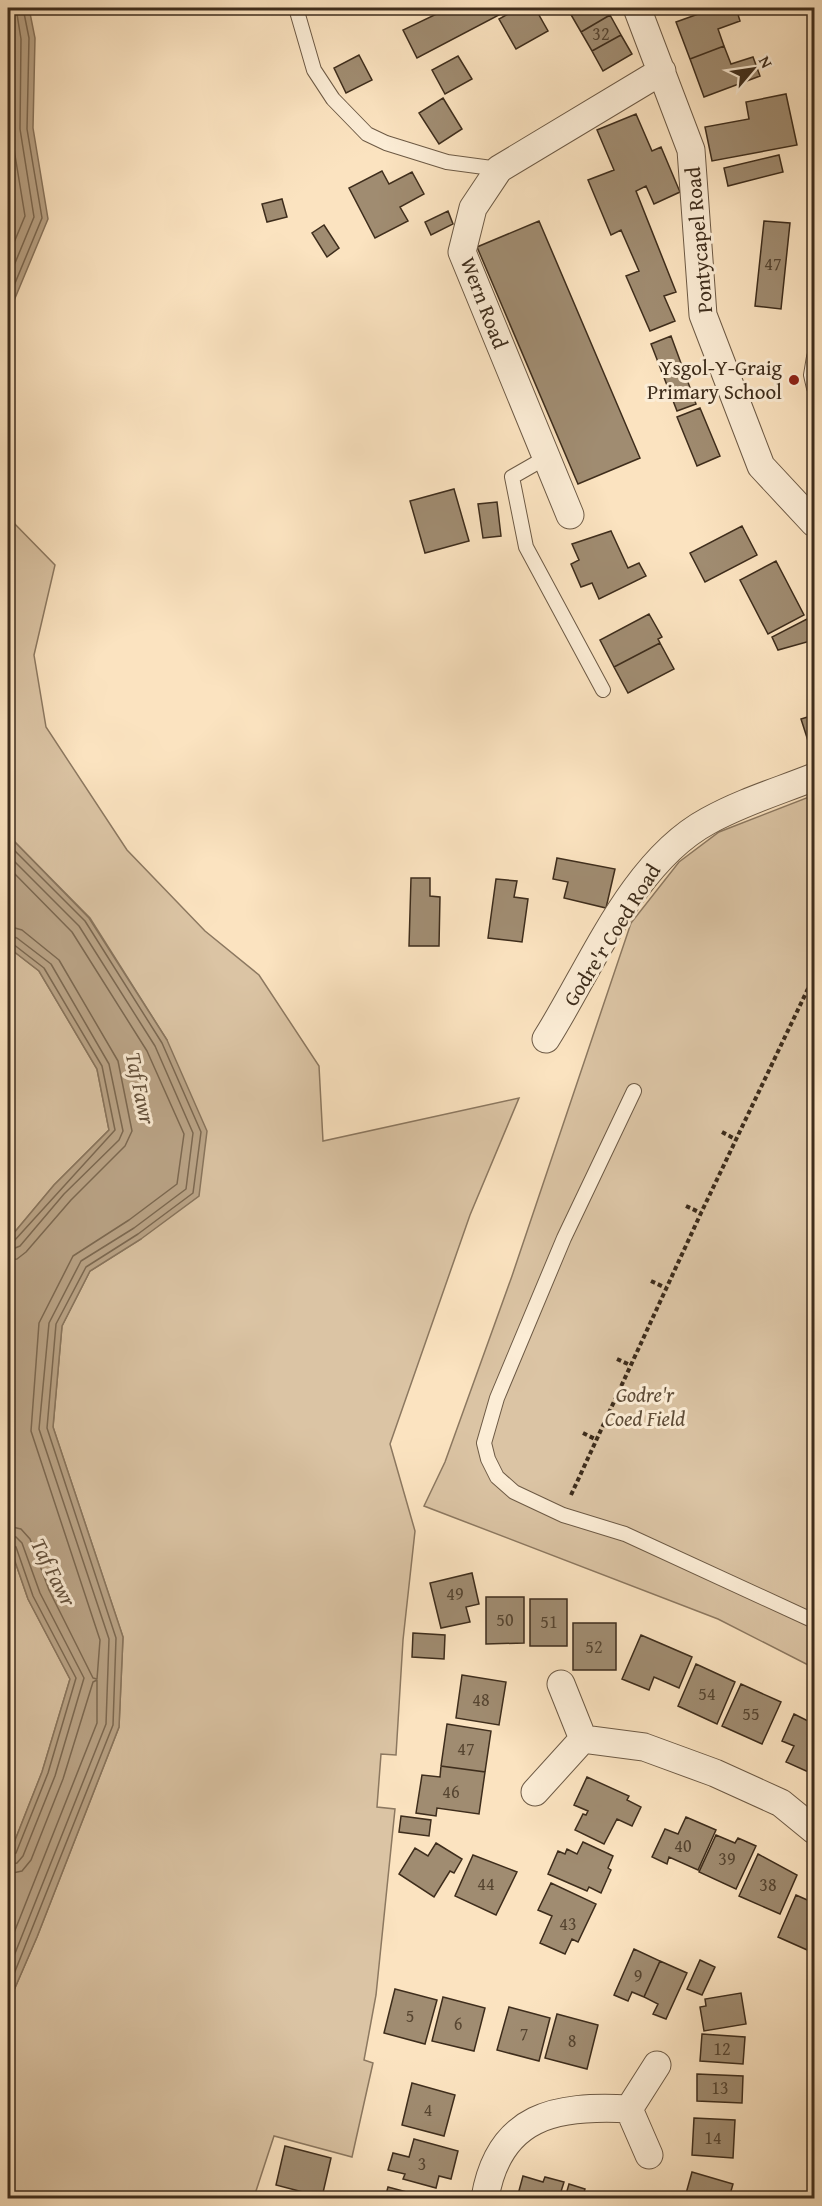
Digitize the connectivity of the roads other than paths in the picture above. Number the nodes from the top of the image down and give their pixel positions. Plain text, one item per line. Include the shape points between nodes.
1 (296, 8) edge
2 (637, 8) edge
3 (662, 71) junction
4 (499, 169) junction
5 (814, 357) edge
6 (814, 388) edge
7 (547, 457) junction
8 (570, 515) dead end
9 (814, 523) edge
10 (603, 690) dead end
11 (814, 777) edge
12 (546, 1039) dead end
13 (634, 1091) dead end
14 (814, 1621) edge
15 (561, 1684) dead end
16 (583, 1739) junction
17 (535, 1792) dead end
18 (814, 1830) edge
19 (657, 2065) dead end
20 (630, 2109) junction
21 (649, 2155) dead end
22 (485, 2199) edge

1 - 4 lane via 314,70 333,99 367,134 447,162
2 - 3 street, Pontycapel Road
3 - 4 street, Wern Road
3 - 9 street, Pontycapel Road via 691,150 703,315 761,466
4 - 7 street, Wern Road via 473,208 462,252
5 - 6 lane
7 - 8 street, Wern Road
7 - 10 lane via 512,477 526,547
11 - 12 street, Godre'r Coed Road via 707,821 662,855 620,913
13 - 14 lane via 564,1238 497,1398 484,1443 488,1459 497,1477 514,1492 563,1515 625,1534
15 - 16 street
16 - 17 street
16 - 18 street via 644,1747 715,1773 781,1803
19 - 20 street
20 - 21 street
20 - 22 street via 585,2106 529,2124 504,2146 489,2175

